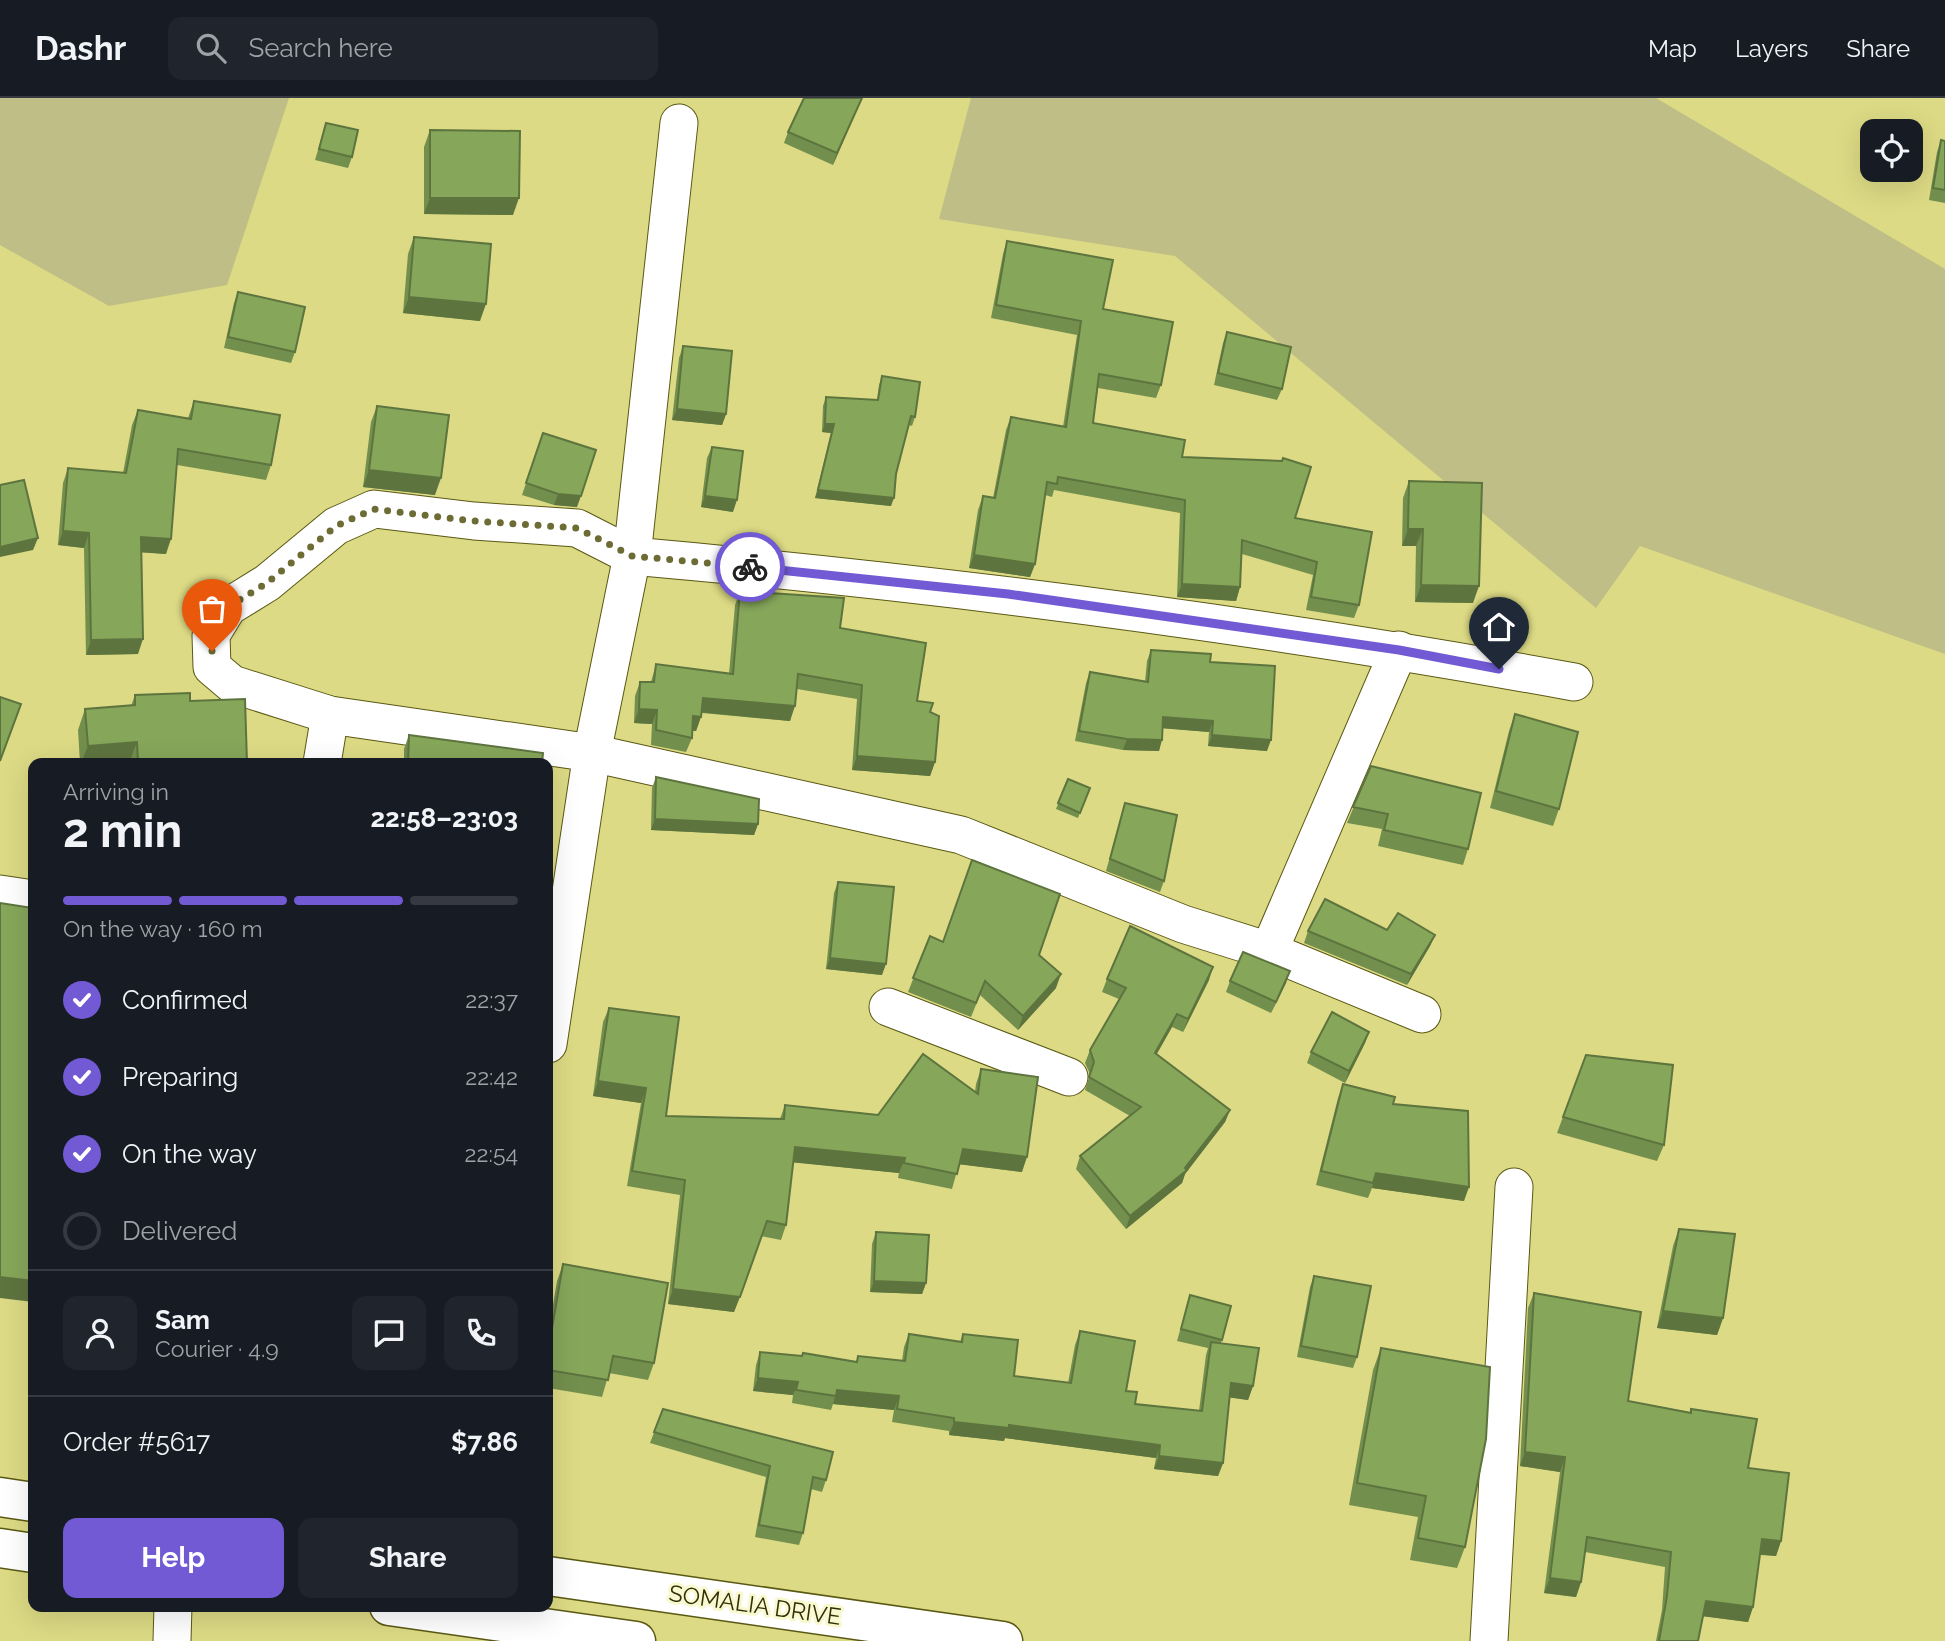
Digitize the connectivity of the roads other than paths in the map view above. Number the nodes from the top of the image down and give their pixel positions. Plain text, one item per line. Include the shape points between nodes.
1 (679, 123) dead end
2 (632, 556) junction
3 (1399, 650) junction
4 (1574, 682) dead end
5 (330, 715) junction
6 (592, 753) junction
7 (323, 758) edge
8 (0, 894) edge
9 (28, 898) edge
10 (1269, 951) junction
11 (888, 1007) dead end
12 (553, 1011) edge
13 (1422, 1014) dead end
14 (1069, 1077) dead end
15 (1514, 1187) dead end
16 (0, 1497) edge
17 (28, 1501) edge
18 (0, 1548) edge
19 (28, 1552) edge
20 (553, 1577) edge
21 (173, 1612) edge
22 (431, 1612) edge
23 (172, 1641) edge
24 (636, 1641) edge
25 (1003, 1641) edge
26 (1489, 1641) edge

1 - 2 street
2 - 3 street via 1008,594
2 - 5 street via 577,528 374,509 336,526 267,583 228,607 211,635 212,667 232,684
2 - 6 street
3 - 4 street
3 - 10 street
5 - 6 street
5 - 7 street
6 - 10 street via 961,835 1183,924
6 - 12 street
8 - 9 street
10 - 13 street
11 - 14 street
15 - 26 street
16 - 17 main road
18 - 19 main road
20 - 25 main road, SOMALIA DRIVE
21 - 23 street
22 - 24 main road

